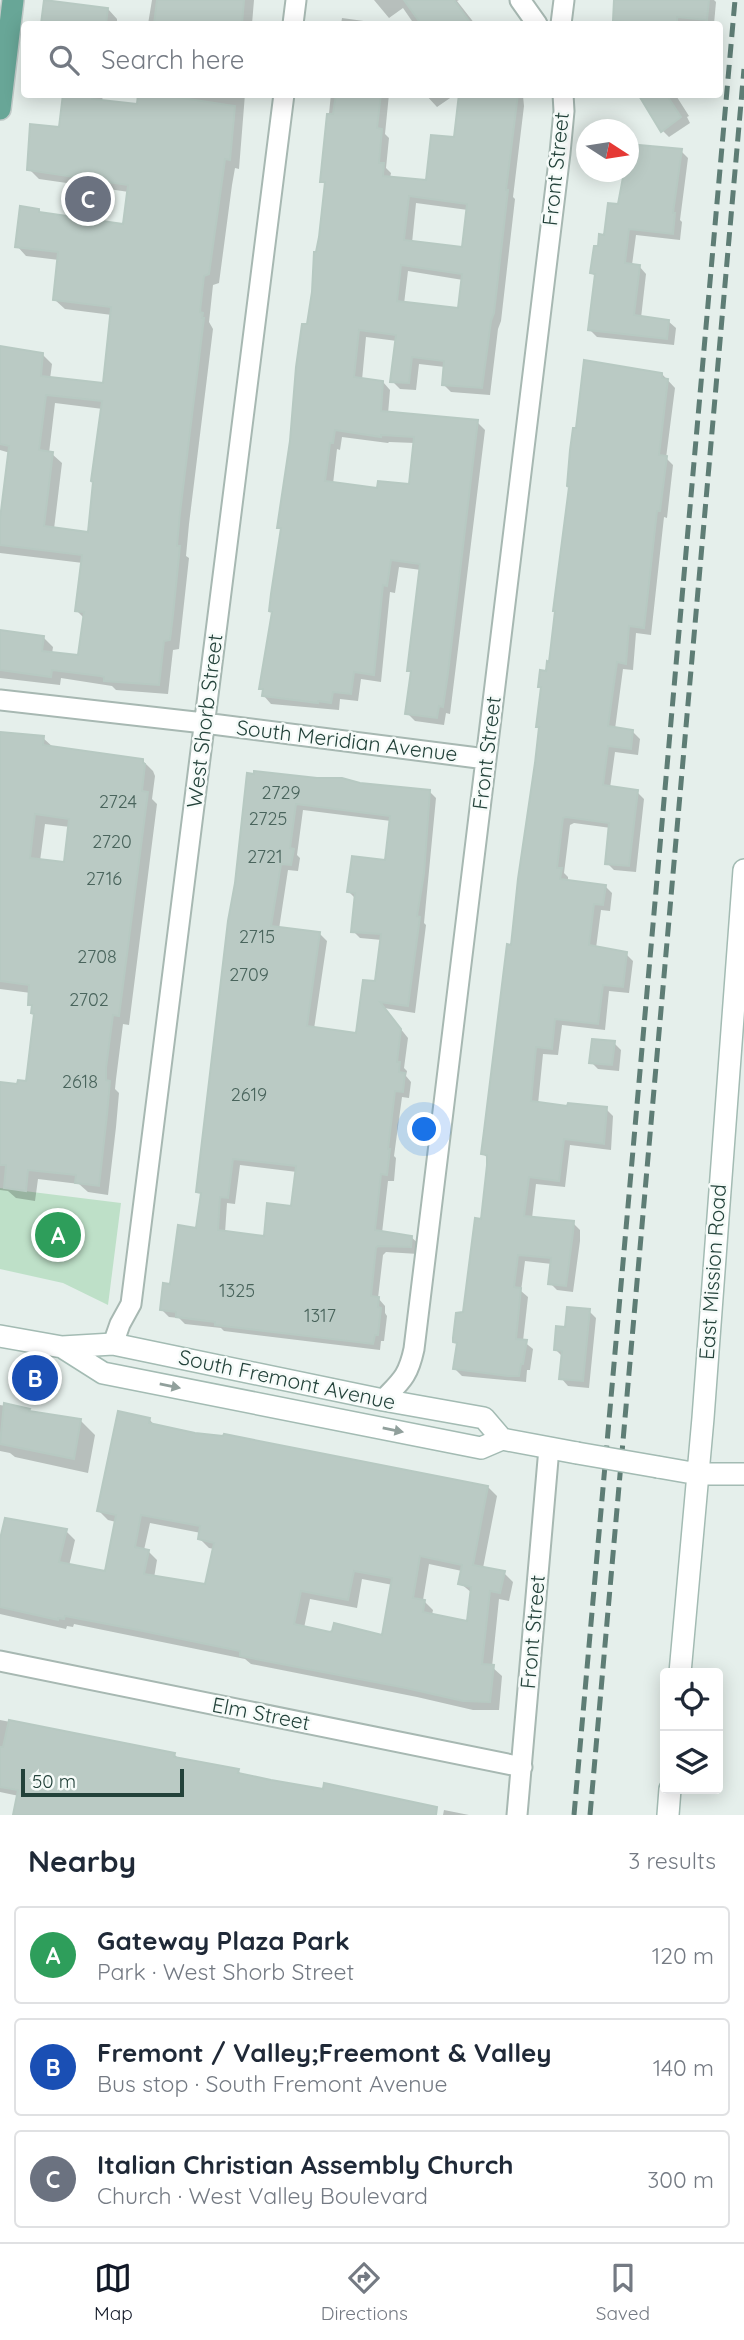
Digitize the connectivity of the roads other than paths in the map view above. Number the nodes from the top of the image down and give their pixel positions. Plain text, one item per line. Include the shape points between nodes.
1 (13, 0) edge
2 (296, 0) edge
3 (520, 0) edge
4 (564, 0) edge
5 (293, 21) edge
6 (535, 21) edge
7 (561, 21) edge
8 (283, 98) edge
9 (563, 98) edge
10 (0, 109) edge
11 (0, 700) edge
12 (204, 723) junction
13 (486, 759) junction
14 (744, 870) edge
15 (743, 896) edge
16 (0, 1336) edge
17 (113, 1344) junction
18 (62, 1347) junction
19 (383, 1400) junction
20 (502, 1439) junction
21 (549, 1448) junction
22 (698, 1474) junction
23 (744, 1474) edge
24 (744, 1490) edge
25 (0, 1661) edge
26 (680, 1668) edge
27 (522, 1767) junction
28 (670, 1794) edge
29 (517, 1815) edge
30 (668, 1815) edge

1 - 10 main road
2 - 5 street
3 - 6 street
4 - 7 street
8 - 12 street, West Shorb Street
9 - 13 street, Front Street
11 - 12 street, South Meridian Avenue
12 - 13 street, South Meridian Avenue
12 - 17 street, West Shorb Street via 131,1304
13 - 19 street, Front Street via 414,1349 410,1369
14 - 15 main road, East Mission Road
15 - 22 main road, East Mission Road
16 - 18 main road, South Fremont Avenue
17 - 18 main road, South Fremont Avenue
17 - 19 main road, South Fremont Avenue
18 -> 20 main road, South Fremont Avenue via 103,1373 481,1448
19 - 20 main road, South Fremont Avenue via 484,1418
20 - 21 main road, South Fremont Avenue
21 - 22 main road, South Fremont Avenue, bridge
21 - 27 street, Front Street
22 - 23 main road
22 - 24 main road
22 - 26 main road, East Mission Road
25 - 27 street, Elm Street
27 - 29 street, Front Street
28 - 30 main road

